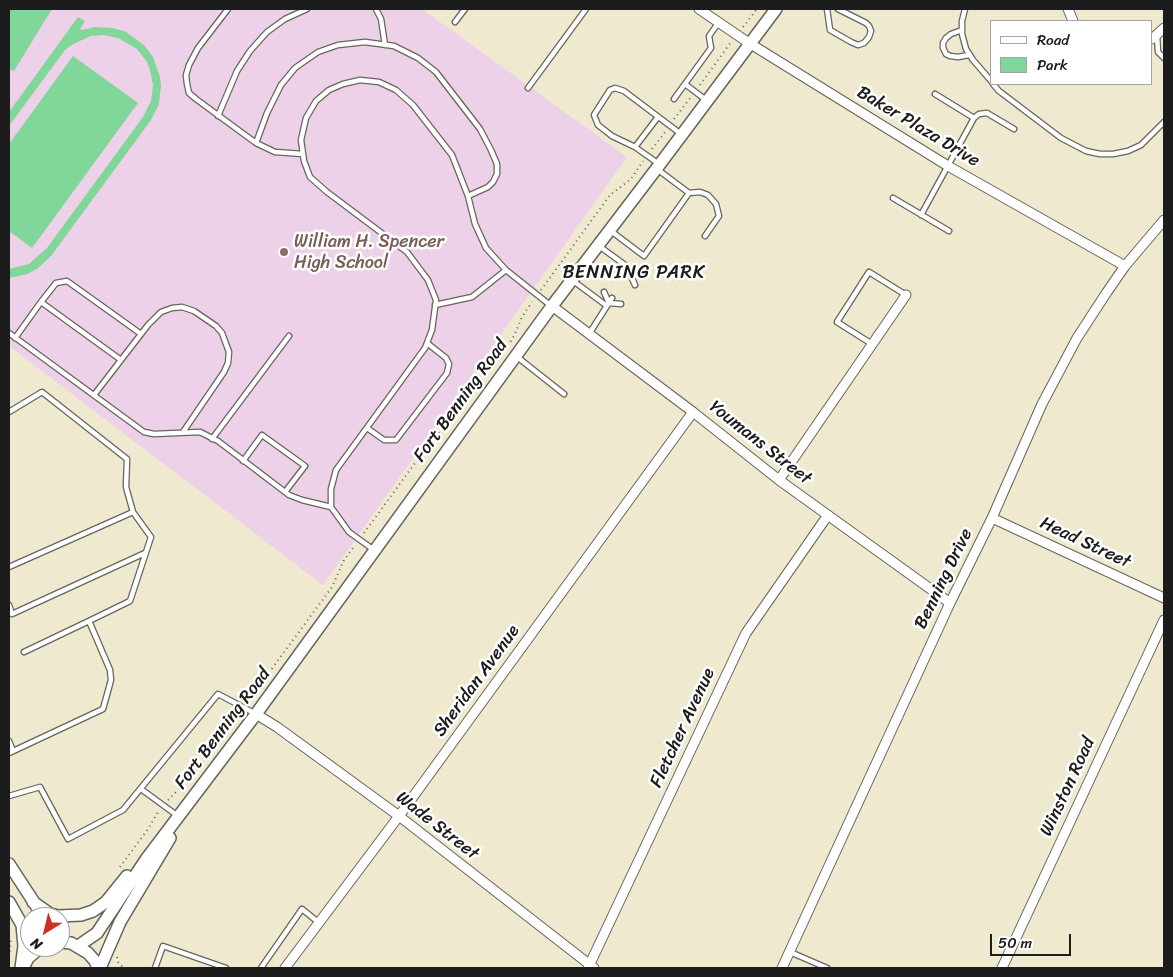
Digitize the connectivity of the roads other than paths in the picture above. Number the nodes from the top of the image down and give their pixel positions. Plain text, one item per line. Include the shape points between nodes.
1 (228, 9) edge
2 (308, 9) edge
3 (376, 9) edge
4 (464, 9) edge
5 (586, 9) edge
6 (699, 9) edge
7 (776, 9) edge
8 (827, 9) edge
9 (838, 9) edge
10 (965, 9) edge
11 (455, 22) dead end
12 (719, 22) junction
13 (1164, 28) edge
14 (962, 30) junction
15 (1154, 37) edge
16 (749, 43) junction
17 (385, 45) junction
18 (969, 55) junction
19 (1164, 58) edge
20 (990, 81) edge
21 (685, 84) junction
22 (994, 85) edge
23 (528, 88) dead end
24 (935, 94) dead end
25 (674, 99) dead end
26 (707, 100) junction
27 (218, 116) junction
28 (658, 117) junction
29 (974, 118) junction
30 (1164, 122) edge
31 (1014, 129) dead end
32 (682, 135) junction
33 (256, 142) junction
34 (635, 147) junction
35 (303, 154) junction
36 (948, 166) junction
37 (659, 167) junction
38 (689, 193) junction
39 (468, 196) junction
40 (893, 198) dead end
41 (921, 214) junction
42 (1164, 220) edge
43 (610, 230) junction
44 (949, 231) dead end
45 (705, 236) dead end
46 (598, 245) junction
47 (1124, 266) junction
48 (506, 270) junction
49 (618, 272) dead end
50 (628, 276) junction
51 (572, 280) junction
52 (635, 285) dead end
53 (604, 292) dead end
54 (906, 295) joint
55 (612, 298) dead end
56 (41, 302) junction
57 (436, 304) junction
58 (621, 304) dead end
59 (608, 305) junction
60 (552, 306) junction
61 (9, 333) edge
62 (140, 334) junction
63 (588, 335) junction
64 (289, 336) dead end
65 (15, 338) junction
66 (427, 343) junction
67 (872, 344) junction
68 (516, 356) junction
69 (121, 360) junction
70 (564, 394) dead end
71 (94, 395) junction
72 (9, 412) edge
73 (693, 412) junction
74 (367, 428) junction
75 (182, 432) junction
76 (212, 439) junction
77 (243, 460) junction
78 (779, 480) junction
79 (286, 492) junction
80 (331, 507) junction
81 (133, 512) junction
82 (828, 515) junction
83 (992, 518) junction
84 (375, 551) junction
85 (145, 553) junction
86 (9, 567) edge
87 (1164, 598) edge
88 (950, 603) junction
89 (9, 605) edge
90 (1164, 620) edge
91 (89, 621) junction
92 (24, 652) dead end
93 (256, 714) junction
94 (9, 740) edge
95 (11, 752) edge
96 (141, 789) junction
97 (9, 796) edge
98 (399, 816) junction
99 (179, 817) junction
100 (147, 858) junction
101 (9, 864) edge
102 (9, 902) edge
103 (33, 902) junction
104 (37, 907) edge
105 (318, 922) junction
106 (70, 944) edge
107 (790, 952) junction
108 (29, 957) edge
109 (22, 968) edge
110 (99, 968) edge
111 (155, 968) edge
112 (226, 968) edge
113 (261, 968) edge
114 (285, 968) edge
115 (591, 968) edge
116 (782, 968) edge
117 (827, 968) edge
118 (1002, 968) edge

1 - 27 lane via 198,48 186,75 189,93
2 - 27 lane via 285,19 250,51
3 - 17 lane via 381,18
4 - 11 lane
5 - 23 lane
6 - 12 street, Baker Plaza Drive
7 - 16 street, Fort Benning Road
8 - 9 lane via 830,30 858,45 864,43 871,31 869,26
10 - 14 lane
12 - 16 street, Baker Plaza Drive
12 - 21 lane via 709,36 711,48
13 - 15 street
14 - 18 lane
14 - 18 lane via 946,38 943,48 950,56
15 - 19 lane via 1158,52
16 - 26 street, Fort Benning Road
16 - 36 street, Baker Plaza Drive
17 - 33 lane via 365,42 338,45 318,52 295,68 281,85
17 - 39 lane via 418,58 436,72 480,129 497,164 497,174 488,187
18 - 20 lane
21 - 25 lane
21 - 26 lane
22 - 30 lane via 1061,138 1086,152 1113,154 1128,150 1141,145
24 - 29 lane
26 - 32 street, Fort Benning Road
27 - 33 lane
28 - 32 lane
28 - 34 lane
28 - 34 lane via 620,88 610,90 594,115 595,121 612,136
29 - 31 lane via 987,112
29 - 36 lane
32 - 37 street, Fort Benning Road
33 - 35 lane via 274,152
34 - 37 lane
35 - 39 lane via 301,140 306,118 316,101 343,84 360,80 379,82 396,90 413,105 452,155
35 - 57 lane via 310,177 407,252 428,280
36 - 41 lane
36 - 47 street, Baker Plaza Drive
37 - 38 lane
37 - 43 street, Fort Benning Road
38 - 43 lane via 644,256
38 - 45 lane via 708,195 716,204 719,216
39 - 48 lane via 475,224 486,248
40 - 41 lane
41 - 44 lane
42 - 47 street, Benning Drive
43 - 46 street, Fort Benning Road
46 - 50 lane via 632,270
46 - 51 street, Fort Benning Road
47 - 83 street, Benning Drive via 1073,346 1042,404
48 - 57 lane via 472,297
48 - 60 lane
49 - 50 lane
50 - 52 lane
51 - 59 lane
51 - 60 street, Fort Benning Road
53 - 59 lane
54 - 67 street
54 - 67 lane via 870,272 837,322
55 - 59 lane
56 - 62 lane via 56,282 67,281
56 - 65 lane
56 - 69 lane
57 - 66 lane
58 - 59 lane
59 - 63 lane
60 - 63 street, Youmans Street
60 - 68 street, Fort Benning Road
61 - 65 lane
62 - 69 lane
62 - 75 lane via 161,312 182,307 216,326 227,342 228,363 224,372
63 - 73 street, Youmans Street
64 - 76 lane
65 - 71 lane
66 - 74 lane
66 - 74 lane via 446,358 449,364 447,373 396,440 384,440
67 - 78 street
68 - 70 lane
68 - 84 street, Fort Benning Road
69 - 71 lane
71 - 75 lane via 144,432
72 - 81 lane via 42,392 127,459 126,487
73 - 78 street, Youmans Street
73 - 98 street, Sheridan Avenue
74 - 80 lane via 336,470
75 - 76 lane via 200,432
76 - 77 lane
77 - 79 lane
77 - 79 lane via 262,434 305,466
78 - 82 street, Youmans Street
79 - 80 lane via 302,500
80 - 84 lane via 349,532
81 - 85 lane via 151,537
81 - 86 lane
82 - 88 street, Youmans Street
82 - 115 street, Fletcher Avenue via 746,633
83 - 87 street, Head Street
83 - 88 street, Benning Drive
84 - 93 street, Fort Benning Road
85 - 89 lane via 12,614
85 - 91 lane via 130,601
88 - 107 street, Benning Drive
90 - 118 street, Winston Road
91 - 92 lane
91 - 95 lane via 110,670 111,680 103,708
93 - 96 lane via 218,694
93 - 98 street, Wade Street
93 - 99 street, Fort Benning Road
94 - 95 lane
96 - 97 lane via 123,810 68,839 40,787
96 - 99 lane
98 - 105 street, Sheridan Avenue
98 - 115 street, Wade Street
99 - 100 street, Fort Benning Road
99 - 110 street, Fort Benning Road via 174,833 120,922
100 - 103 street via 134,867 106,902 93,911 58,916
100 - 106 street, Fort Benning Road via 97,933
101 - 103 street
102 - 109 street via 22,925
103 - 104 street
105 - 113 lane via 302,909
105 - 114 street, Sheridan Avenue
106 - 110 street via 88,952
107 - 116 street, Benning Drive
107 - 117 lane
108 - 109 street
111 - 112 lane via 163,946

